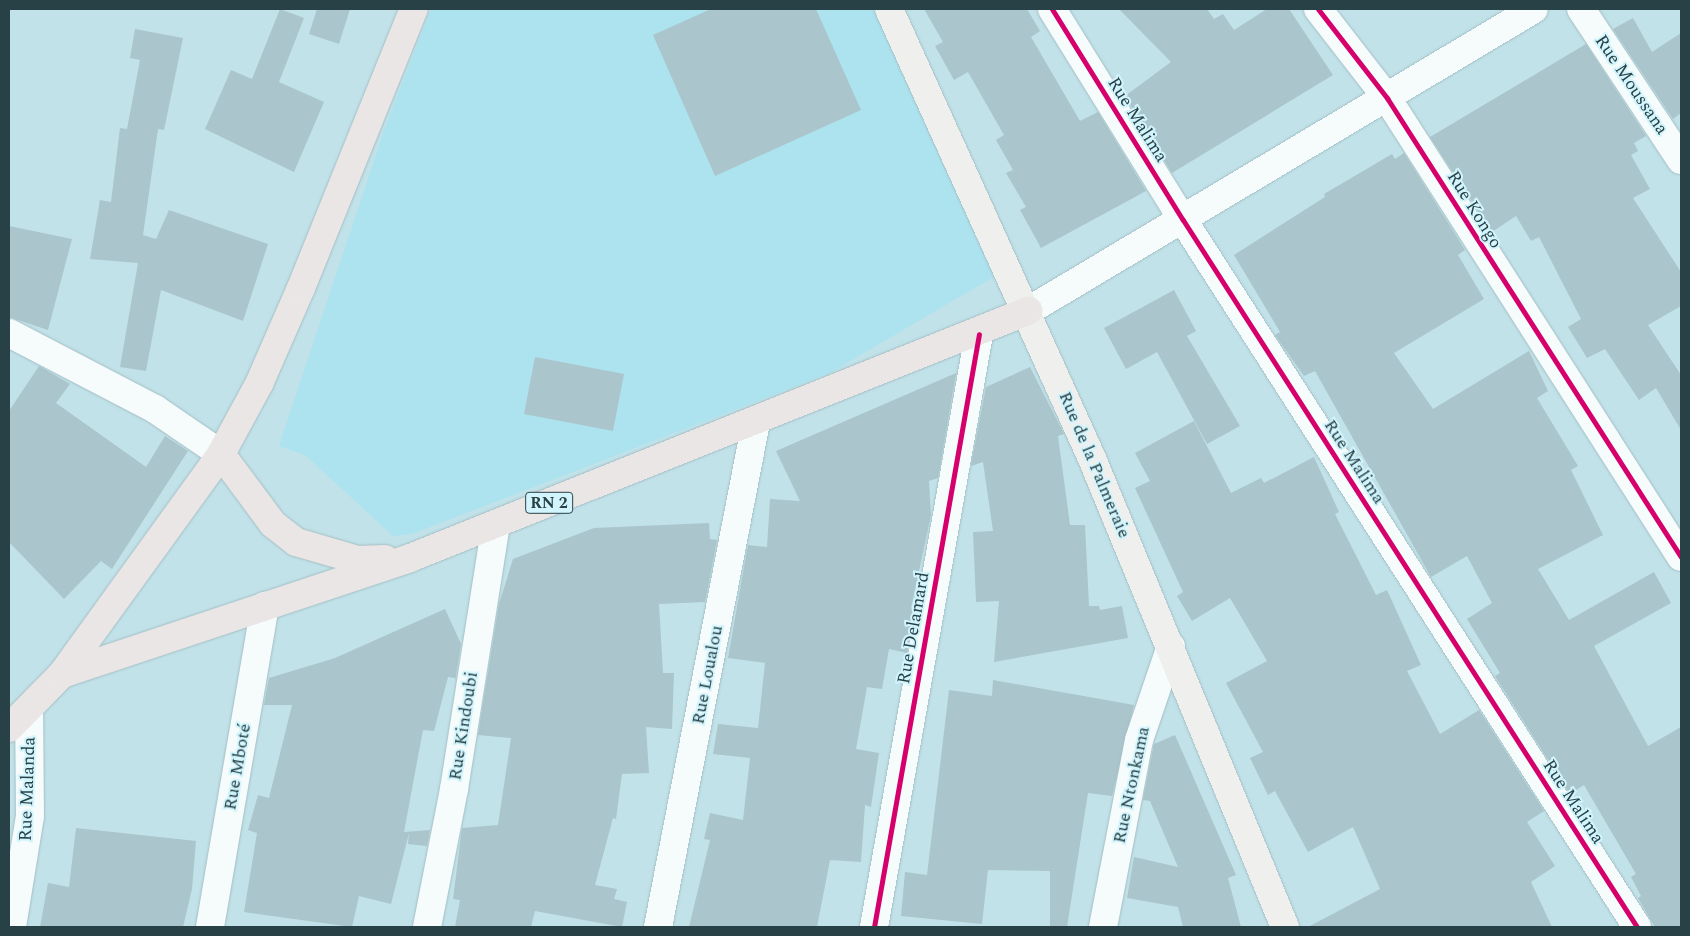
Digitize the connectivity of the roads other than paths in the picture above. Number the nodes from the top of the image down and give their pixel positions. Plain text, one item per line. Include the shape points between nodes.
1 (414, 9) edge
2 (889, 9) edge
3 (1052, 9) edge
4 (1318, 9) edge
5 (1534, 9) edge
6 (1581, 9) edge
7 (1386, 98) junction
8 (1681, 160) edge
9 (1183, 220) junction
10 (1028, 311) junction
11 (9, 333) edge
12 (978, 334) junction
13 (756, 422) junction
14 (221, 454) junction
15 (496, 525) junction
16 (1681, 556) edge
17 (410, 558) junction
18 (265, 606) junction
19 (1171, 646) junction
20 (62, 674) junction
21 (28, 710) junction
22 (9, 728) edge
23 (12, 927) edge
24 (210, 927) edge
25 (427, 927) edge
26 (658, 927) edge
27 (874, 927) edge
28 (1103, 927) edge
29 (1285, 927) edge
30 (1637, 927) edge

1 - 14 highway, RN 2 via 260,384
2 - 10 main road, Rue de la Palmeraie
3 - 9 street, Rue Malima
4 - 7 street, Rue Kongo
5 - 7 street
6 - 8 street, Rue Moussana
7 - 9 street
7 - 16 street, Rue Kongo
9 - 10 street
9 - 30 street, Rue Malima
10 - 12 highway, RN 2
10 - 19 main road, Rue de la Palmeraie
11 - 14 street via 155,409
12 - 13 highway, RN 2
12 - 27 street, Rue Delamard
13 - 15 highway, RN 2
13 - 26 street, Rue Loualou
14 - 17 highway via 273,524 296,542 358,560
14 - 20 highway, RN 2
15 - 17 highway, RN 2
15 - 25 street, Rue Kindoubi via 454,789
17 - 18 highway, RN 2
18 - 20 highway, RN 2
18 - 24 street, Rue Mboté
19 - 28 street, Rue Ntonkama via 1139,740
19 - 29 main road, Rue de la Palmeraie
20 - 21 highway, RN 2
21 - 22 highway, RN 2
21 - 23 street, Rue Malanda via 30,816

